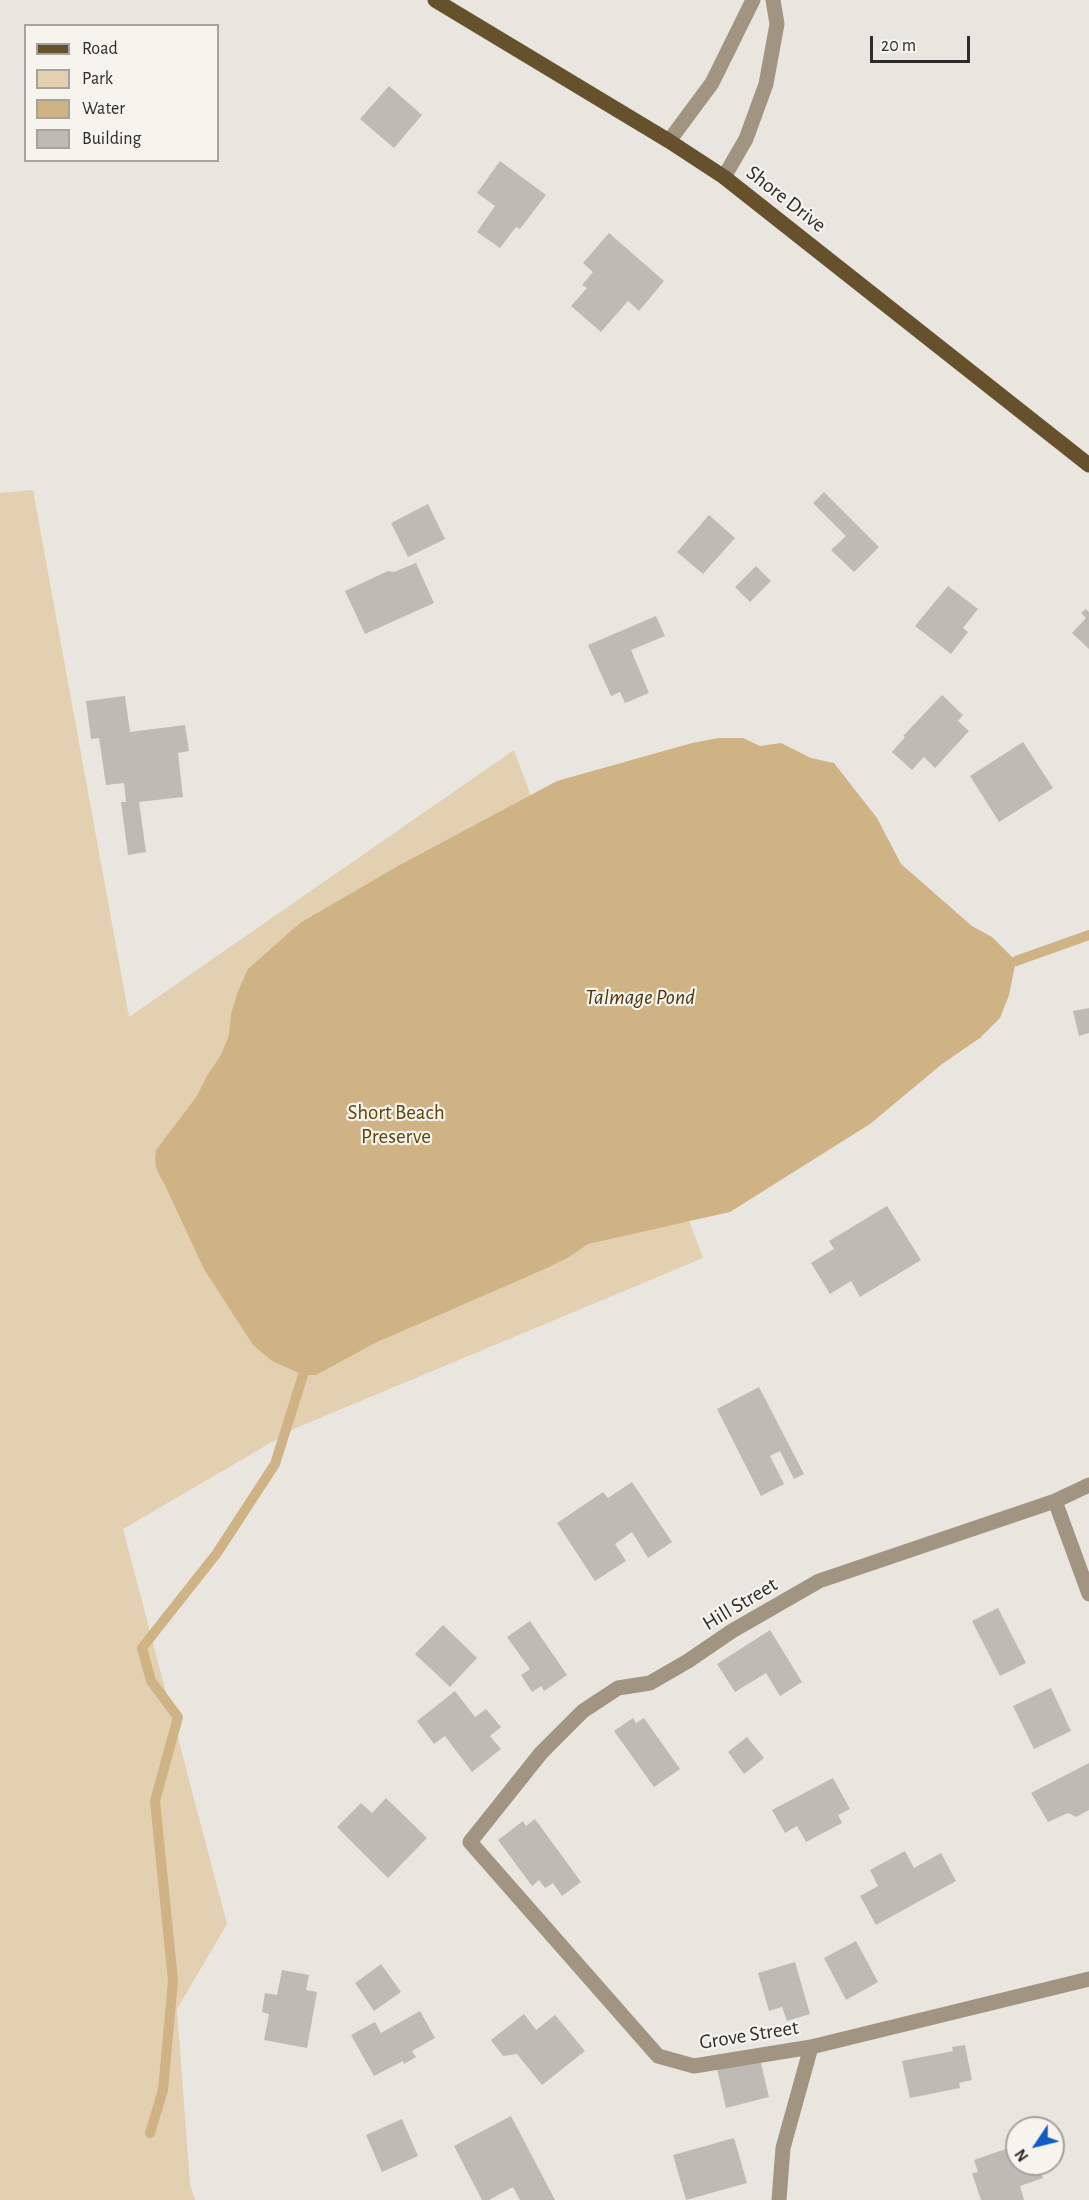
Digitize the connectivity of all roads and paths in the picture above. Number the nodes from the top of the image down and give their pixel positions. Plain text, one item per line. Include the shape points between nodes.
1 (435, 0) edge
2 (753, 0) edge
3 (773, 0) edge
4 (669, 141) junction
5 (724, 177) junction
6 (1089, 465) edge
7 (1089, 1485) edge
8 (1055, 1501) junction
9 (1089, 1594) edge
10 (470, 1842) joint
11 (1089, 1978) edge
12 (811, 2047) junction
13 (779, 2200) edge

1 - 4 main road, Shore Drive
2 - 4 street via 712,83
3 - 5 street via 777,24 766,84 746,139
4 - 5 main road, Shore Drive
5 - 6 main road, Shore Drive
7 - 8 street, Hill Street
8 - 9 street
8 - 10 street, Hill Street via 819,1581 650,1683 618,1688 583,1711 541,1753
10 - 12 street, Grove Street via 658,2056 694,2066
11 - 12 street, Grove Street
12 - 13 street via 783,2148

